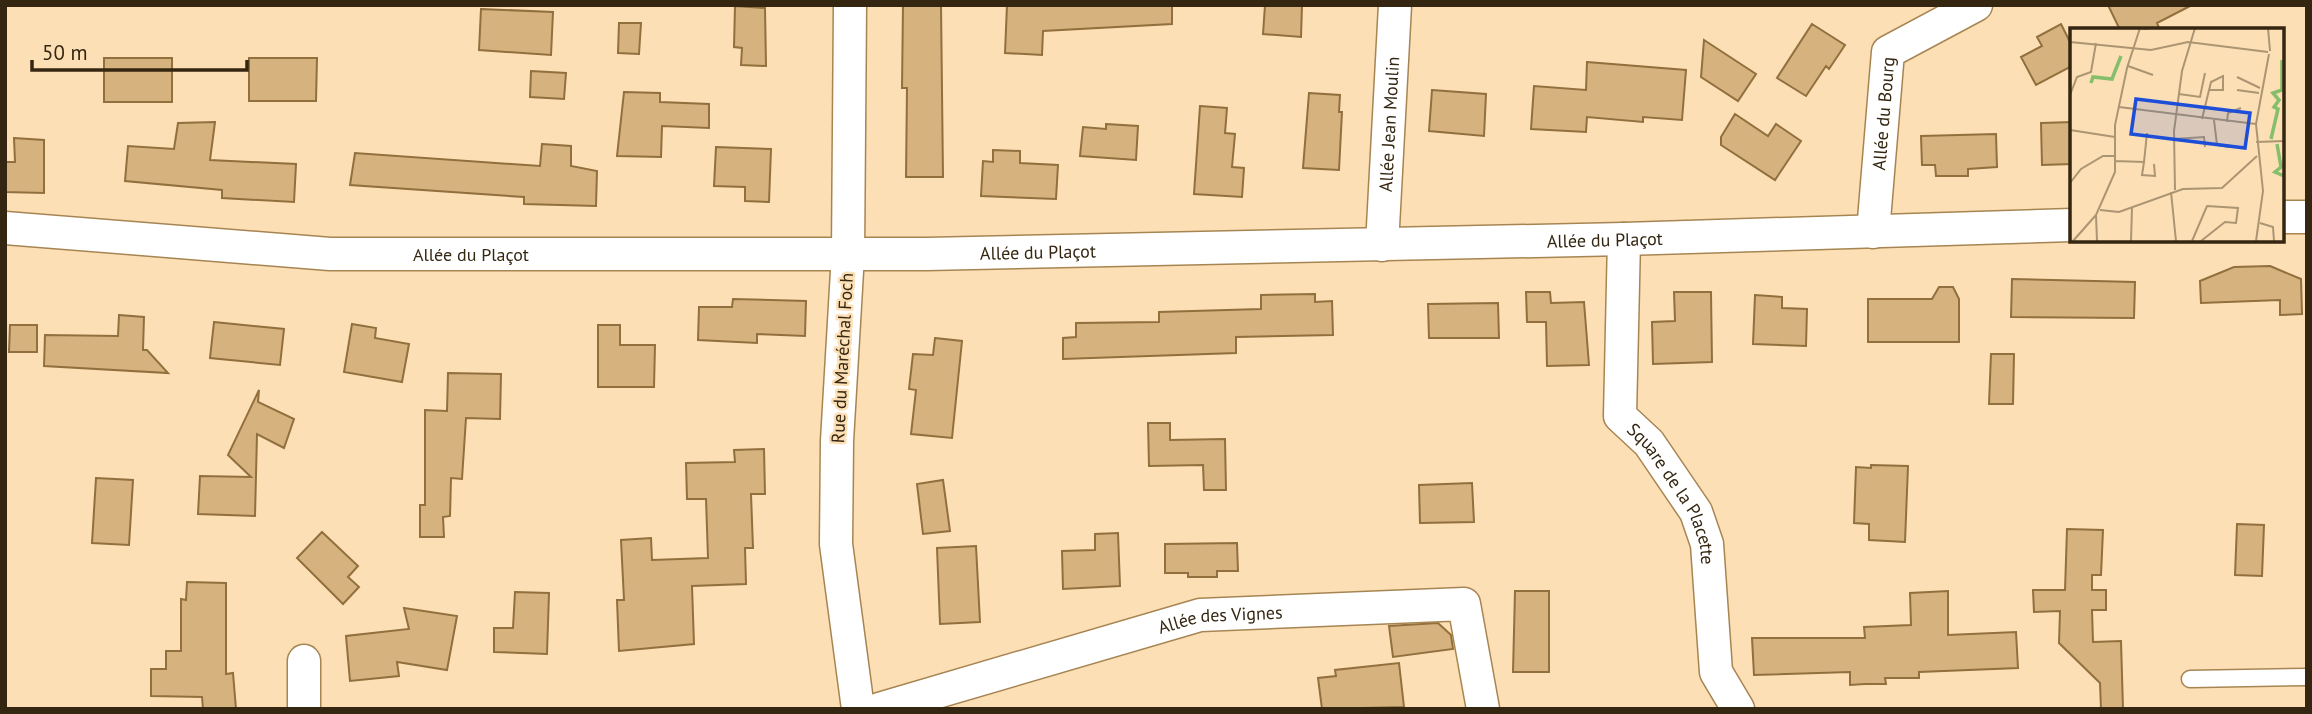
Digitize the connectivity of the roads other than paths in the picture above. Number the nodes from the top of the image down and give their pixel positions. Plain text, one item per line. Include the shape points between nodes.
1 (850, 5) edge
2 (1395, 5) edge
3 (1976, 5) edge
4 (2307, 217) edge
5 (2284, 218) edge
6 (2070, 225) edge
7 (5, 228) edge
8 (1873, 232) junction
9 (1624, 239) junction
10 (1382, 245) junction
11 (848, 254) junction
12 (304, 661) dead end
13 (2307, 677) edge
14 (2190, 679) dead end
15 (304, 709) edge
16 (858, 709) edge
17 (879, 709) edge
18 (1483, 709) edge
19 (1738, 709) edge

1 - 11 street, Rue du Maréchal Foch
2 - 10 street, Allée Jean Moulin
3 - 8 street, Allée du Bourg via 1888,52
4 - 5 street
6 - 8 street, Allée du Plaçot
7 - 11 street, Allée du Plaçot via 330,254
8 - 9 street, Allée du Plaçot
9 - 10 street, Allée du Plaçot
9 - 19 street, Square de la Placette via 1620,416 1649,443 1696,512 1707,544 1716,672
10 - 11 street, Allée du Plaçot
11 - 16 street, Rue du Maréchal Foch via 836,544
12 - 15 street
13 - 14 lane
17 - 18 street, Allée des Vignes via 1200,615 1464,604

